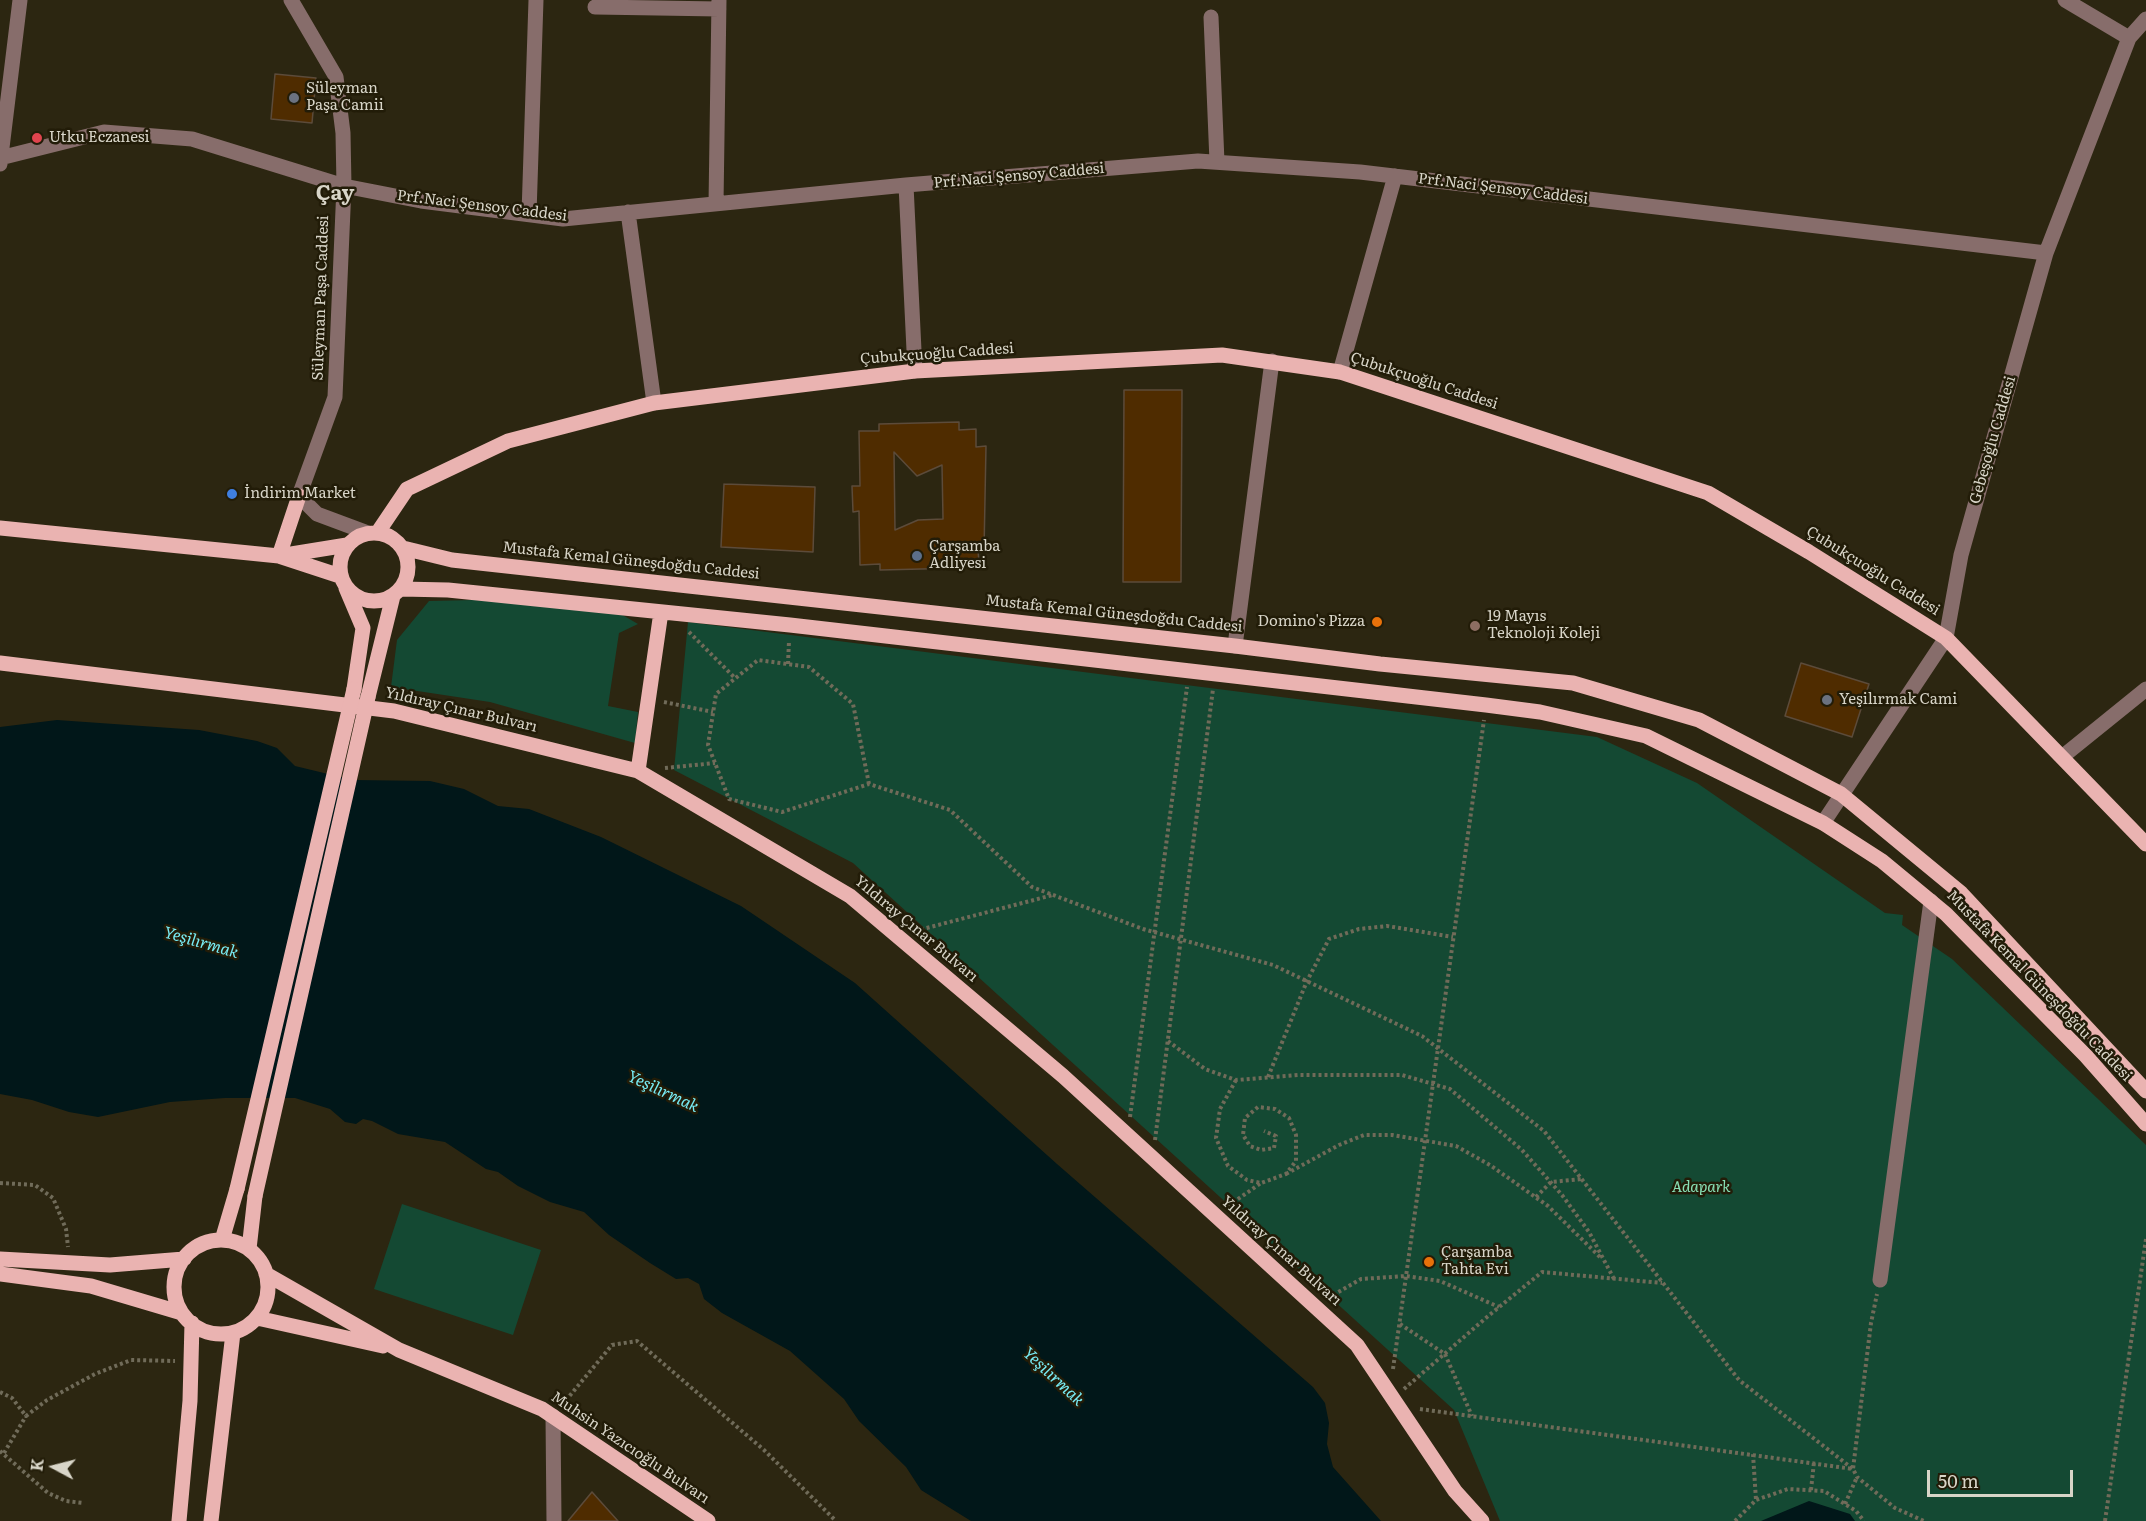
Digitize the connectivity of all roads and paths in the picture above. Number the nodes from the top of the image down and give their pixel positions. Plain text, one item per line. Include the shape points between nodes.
1 (20, 0) edge
2 (291, 0) edge
3 (536, 0) edge
4 (2066, 0) edge
5 (719, 5) edge
6 (595, 7) dead end
7 (1211, 16) dead end
8 (2139, 30) edge
9 (1, 160) edge
10 (1217, 162) junction
11 (1395, 176) junction
12 (906, 185) junction
13 (344, 186) junction
14 (716, 204) junction
15 (628, 212) junction
16 (529, 214) junction
17 (2046, 253) junction
18 (1272, 361) junction
19 (915, 371) junction
20 (1340, 372) junction
21 (654, 403) junction
22 (299, 496) junction
23 (0, 528) edge
24 (373, 532) junction
25 (347, 545) junction
26 (403, 548) junction
27 (279, 556) junction
28 (343, 581) junction
29 (397, 592) junction
30 (665, 612) junction
31 (790, 625) junction
32 (1946, 638) junction
33 (1235, 646) junction
34 (0, 663) edge
35 (788, 664) junction
36 (1189, 671) junction
37 (1215, 674) junction
38 (735, 678) junction
39 (2146, 689) edge
40 (649, 699) junction
41 (1486, 705) junction
42 (713, 712) junction
43 (2062, 757) junction
44 (715, 763) junction
45 (638, 771) junction
46 (869, 784) junction
47 (1841, 794) junction
48 (1823, 823) junction
49 (2146, 844) edge
50 (1053, 895) junction
51 (1931, 901) junction
52 (1155, 932) junction
53 (897, 935) junction
54 (1454, 937) junction
55 (1181, 939) junction
56 (1307, 981) junction
57 (1168, 1041) junction
58 (1438, 1049) junction
59 (1268, 1077) junction
60 (1236, 1080) junction
61 (1433, 1083) junction
62 (2146, 1091) edge
63 (2146, 1124) edge
64 (1264, 1131) dead end
65 (1128, 1136) junction
66 (1425, 1141) junction
67 (1152, 1158) junction
68 (1286, 1174) junction
69 (1582, 1179) junction
70 (1551, 1182) junction
71 (0, 1183) edge
72 (1261, 1183) junction
73 (1536, 1197) junction
74 (1215, 1215) junction
75 (2146, 1239) edge
76 (222, 1240) junction
77 (249, 1250) junction
78 (0, 1259) edge
79 (184, 1259) junction
80 (1605, 1262) junction
81 (69, 1263) junction
82 (0, 1274) edge
83 (266, 1274) junction
84 (1406, 1276) junction
85 (1614, 1279) junction
86 (1880, 1280) joint
87 (1663, 1283) junction
88 (1315, 1306) junction
89 (1499, 1307) junction
90 (187, 1318) junction
91 (257, 1318) junction
92 (1400, 1324) junction
93 (233, 1333) junction
94 (399, 1350) junction
95 (1445, 1353) junction
96 (190, 1361) junction
97 (0, 1392) edge
98 (1394, 1400) junction
99 (26, 1416) junction
100 (553, 1416) junction
101 (1473, 1416) junction
102 (2, 1452) edge
103 (1753, 1454) junction
104 (1814, 1462) junction
105 (1853, 1469) junction
106 (1857, 1477) junction
107 (1811, 1491) junction
108 (1756, 1500) junction
109 (83, 1503) dead end
110 (1845, 1504) junction
111 (179, 1521) edge
112 (211, 1521) edge
113 (554, 1521) edge
114 (708, 1521) edge
115 (836, 1521) edge
116 (1482, 1521) edge
117 (1735, 1521) edge
118 (1864, 1521) edge
119 (1924, 1521) edge
120 (2105, 1521) edge

1 - 9 street
2 - 13 street, Süleyman Paşa Caddesi via 336,78
3 - 16 street
4 - 8 street
5 - 6 street
5 - 14 street
7 - 10 street
8 - 17 street, Gebeşoğlu Caddesi
9 - 13 street, Prf.Naci Şensoy Caddesi via 104,132 192,139
10 - 11 street, Prf.Naci Şensoy Caddesi
10 - 12 street, Prf.Naci Şensoy Caddesi
11 - 17 street, Prf.Naci Şensoy Caddesi
11 - 20 street
12 - 14 street, Prf.Naci Şensoy Caddesi
12 - 19 street
13 - 16 street, Prf.Naci Şensoy Caddesi via 421,201
13 - 22 street, Süleyman Paşa Caddesi via 335,397
14 - 15 street, Prf.Naci Şensoy Caddesi
15 - 16 street, Prf.Naci Şensoy Caddesi via 563,219
15 - 21 street
17 - 32 street, Gebeşoğlu Caddesi via 1961,555
18 - 19 main road, Çubukçuoğlu Caddesi via 1222,355
18 - 20 main road, Çubukçuoğlu Caddesi
18 - 33 street
19 - 21 main road, Çubukçuoğlu Caddesi
20 - 32 main road, Çubukçuoğlu Caddesi via 1708,493
21 - 24 main road, Çubukçuoğlu Caddesi via 508,441 407,489
22 - 24 street via 316,514
22 - 27 main road, Süleyman Paşa Caddesi
23 - 27 main road
24 - 25 main road via 355,537
24 - 26 main road via 388,535
25 - 27 main road
25 - 28 main road via 342,554
26 - 29 main road via 409,569
26 - 33 main road, Mustafa Kemal Güneşdoğdu Caddesi via 452,560
27 - 28 main road
28 - 29 main road via 361,599 383,600
28 - 76 main road, bridge via 363,628 354,689
29 - 30 main road, Mustafa Kemal Güneşdoğdu Caddesi via 448,590
29 - 77 main road, bridge via 368,697 255,1196
30 - 31 main road, Mustafa Kemal Güneşdoğdu Caddesi
30 - 38 path
30 - 40 main road
31 - 35 path
31 - 36 main road, Mustafa Kemal Güneşdoğdu Caddesi
32 - 43 main road, Çubukçuoğlu Caddesi
32 - 47 street, Gebeşoğlu Caddesi
33 - 47 main road, Mustafa Kemal Güneşdoğdu Caddesi via 1573,683 1699,720
34 - 45 main road, Yıldıray Çınar Bulvarı via 394,711
35 - 38 path via 758,660
35 - 46 path via 809,667 853,704
36 - 37 main road, Mustafa Kemal Güneşdoğdu Caddesi
36 - 52 path
37 - 41 main road, Mustafa Kemal Güneşdoğdu Caddesi
37 - 55 path
38 - 42 path via 716,694
39 - 43 street
40 - 42 path
40 - 45 main road
41 - 48 main road, Mustafa Kemal Güneşdoğdu Caddesi via 1540,712 1646,736
41 - 54 path
42 - 44 path via 708,745
43 - 49 main road, Çubukçuoğlu Caddesi
44 - 45 path
44 - 46 path via 729,799 782,812
45 - 53 main road, Yıldıray Çınar Bulvarı via 850,896
46 - 50 path via 950,810 1032,888
47 - 48 street, Gebeşoğlu Caddesi
47 - 62 main road, Mustafa Kemal Güneşdoğdu Caddesi via 1961,892
48 - 51 main road, Mustafa Kemal Güneşdoğdu Caddesi via 1882,861
50 - 52 path
50 - 53 path
51 - 63 main road, Mustafa Kemal Güneşdoğdu Caddesi via 2086,1056
51 - 86 street
52 - 55 path
52 - 65 path
53 - 65 main road, Yıldıray Çınar Bulvarı
54 - 56 path via 1388,926 1359,929 1329,939
54 - 58 path
55 - 56 path via 1273,965
55 - 57 path
56 - 58 path via 1422,1036
56 - 59 path
57 - 60 path via 1205,1069
57 - 67 path
58 - 61 path
58 - 69 path via 1544,1131
59 - 60 path
59 - 61 path via 1402,1075
60 - 72 path via 1220,1109 1216,1138 1228,1166 1247,1180
61 - 66 path
61 - 70 path via 1450,1089 1522,1150
64 - 68 path via 1276,1136 1274,1148 1250,1146 1243,1135 1245,1118 1258,1107 1275,1109 1289,1118 1296,1135 1296,1161
65 - 67 main road, Yıldıray Çınar Bulvarı
66 - 68 path via 1364,1135
66 - 73 path via 1456,1146
66 - 84 path
67 - 74 main road, Yıldıray Çınar Bulvarı
68 - 72 path
69 - 70 path
69 - 87 path
70 - 73 path
70 - 80 path via 1589,1232
71 - 81 path via 34,1185 53,1198 66,1228
72 - 74 path
73 - 80 path
74 - 88 main road, Yıldıray Çınar Bulvarı
75 - 120 path
76 - 77 main road
76 - 79 main road via 195,1249
77 - 83 main road via 260,1260
78 - 81 main road
79 - 81 main road via 110,1265
79 - 90 main road via 175,1285 176,1300
80 - 85 path
82 - 90 main road via 91,1286
83 - 91 main road via 265,1304
83 - 94 main road, Muhsin Yazıcıoğlu Bulvarı
84 - 88 path via 1361,1279
84 - 89 path via 1440,1281
84 - 92 path
85 - 87 path
85 - 89 path via 1542,1272
86 - 105 path via 1870,1323
87 - 105 path via 1739,1380
88 - 98 main road, Yıldıray Çınar Bulvarı via 1357,1345
89 - 95 path
90 - 93 main road via 211,1333
90 - 96 main road
91 - 93 main road
91 - 94 main road, Muhsin Yazıcıoğlu Bulvarı
92 - 95 path
92 - 98 path
93 - 112 main road
94 - 100 main road, Muhsin Yazıcıoğlu Bulvarı via 542,1408
95 - 98 path
95 - 101 path
96 - 99 path via 131,1360 56,1394
96 - 111 main road
97 - 99 path via 12,1398
98 - 101 path
98 - 116 main road, Yıldıray Çınar Bulvarı via 1455,1491
99 - 102 path
100 - 113 street
100 - 114 main road, Muhsin Yazıcıoğlu Bulvarı
100 - 115 path via 612,1346 638,1341 764,1450
101 - 103 path
102 - 109 path via 48,1492 66,1501
103 - 104 path
103 - 108 path
104 - 105 path
104 - 107 path
105 - 106 path
106 - 110 path
106 - 119 path via 1895,1508
107 - 108 path via 1788,1489
107 - 110 path via 1824,1491
108 - 117 path
110 - 118 path

